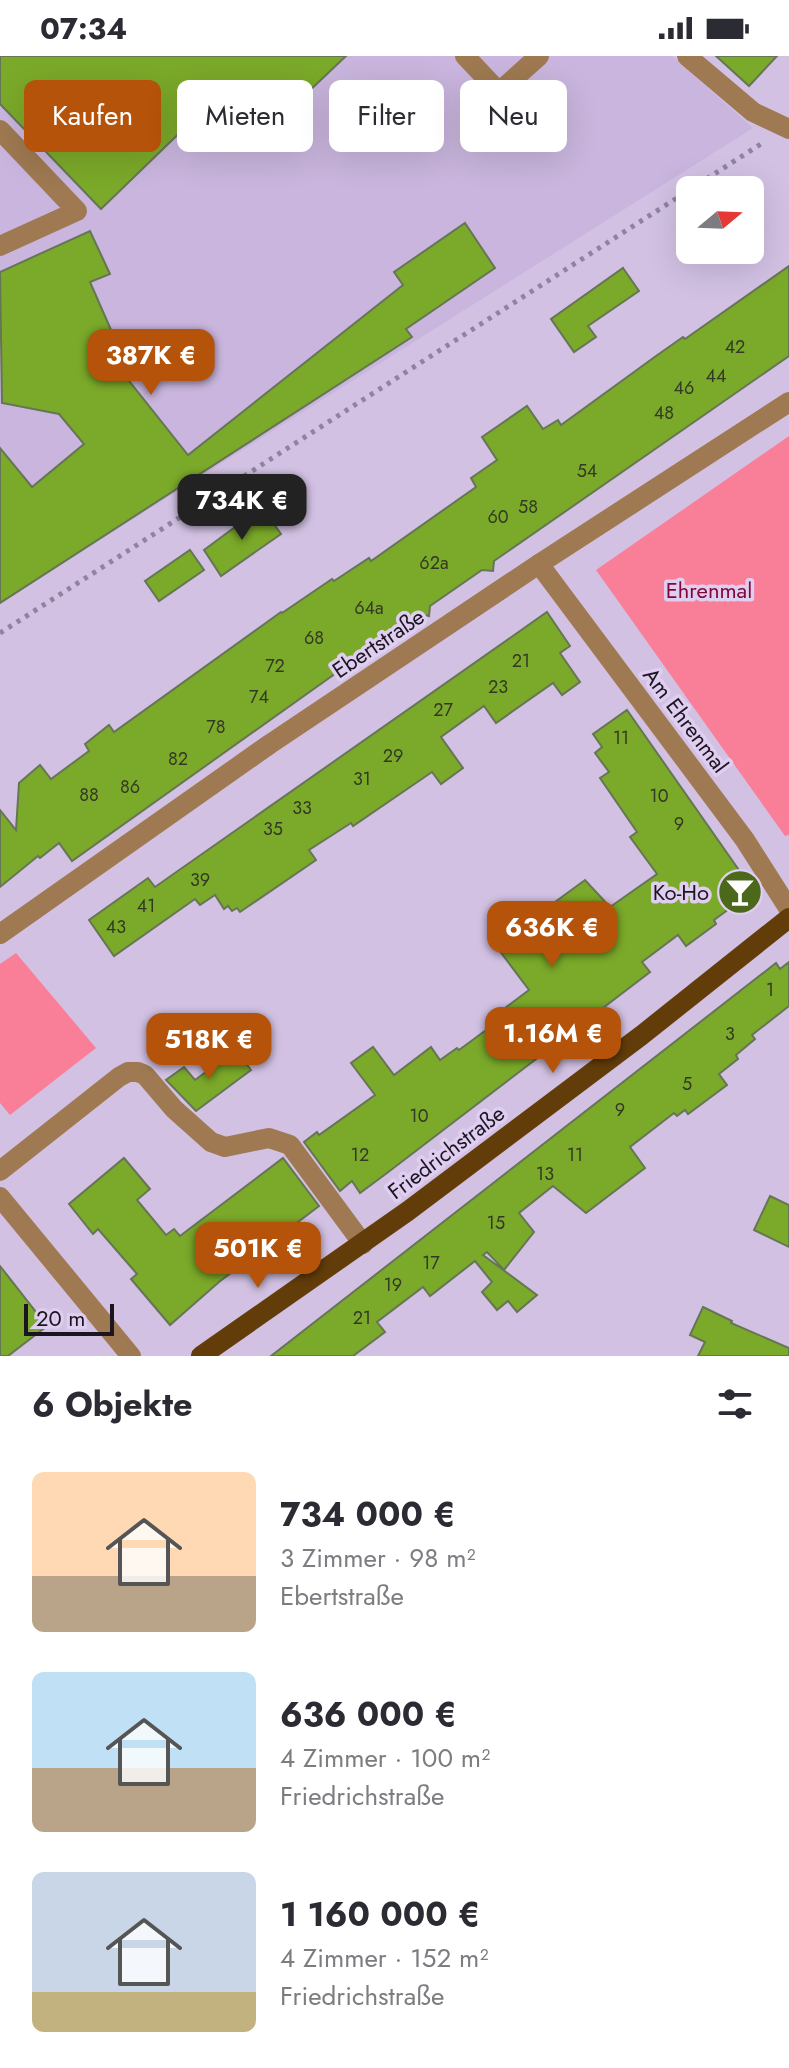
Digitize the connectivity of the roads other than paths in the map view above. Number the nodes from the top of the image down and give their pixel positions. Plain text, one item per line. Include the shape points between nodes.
1 (465, 56) edge
2 (539, 56) edge
3 (687, 56) edge
4 (787, 129) edge
5 (0, 130) edge
6 (0, 246) edge
7 (789, 402) edge
8 (539, 564) junction
9 (789, 909) edge
10 (789, 918) edge
11 (0, 934) edge
12 (0, 1171) edge
13 (0, 1197) edge
14 (363, 1244) junction
15 (131, 1356) edge
16 (201, 1356) edge

1 - 2 street via 499,92
3 - 4 street via 753,112
5 - 6 street via 77,211
7 - 8 street, Ebertstraße
8 - 9 street, Am Ehrenmal via 745,840
8 - 11 street, Ebertstraße
10 - 14 main road, Friedrichstraße
12 - 14 street via 119,1077 138,1072 211,1142 225,1147 269,1138 290,1145
13 - 15 street
14 - 16 main road, Friedrichstraße

